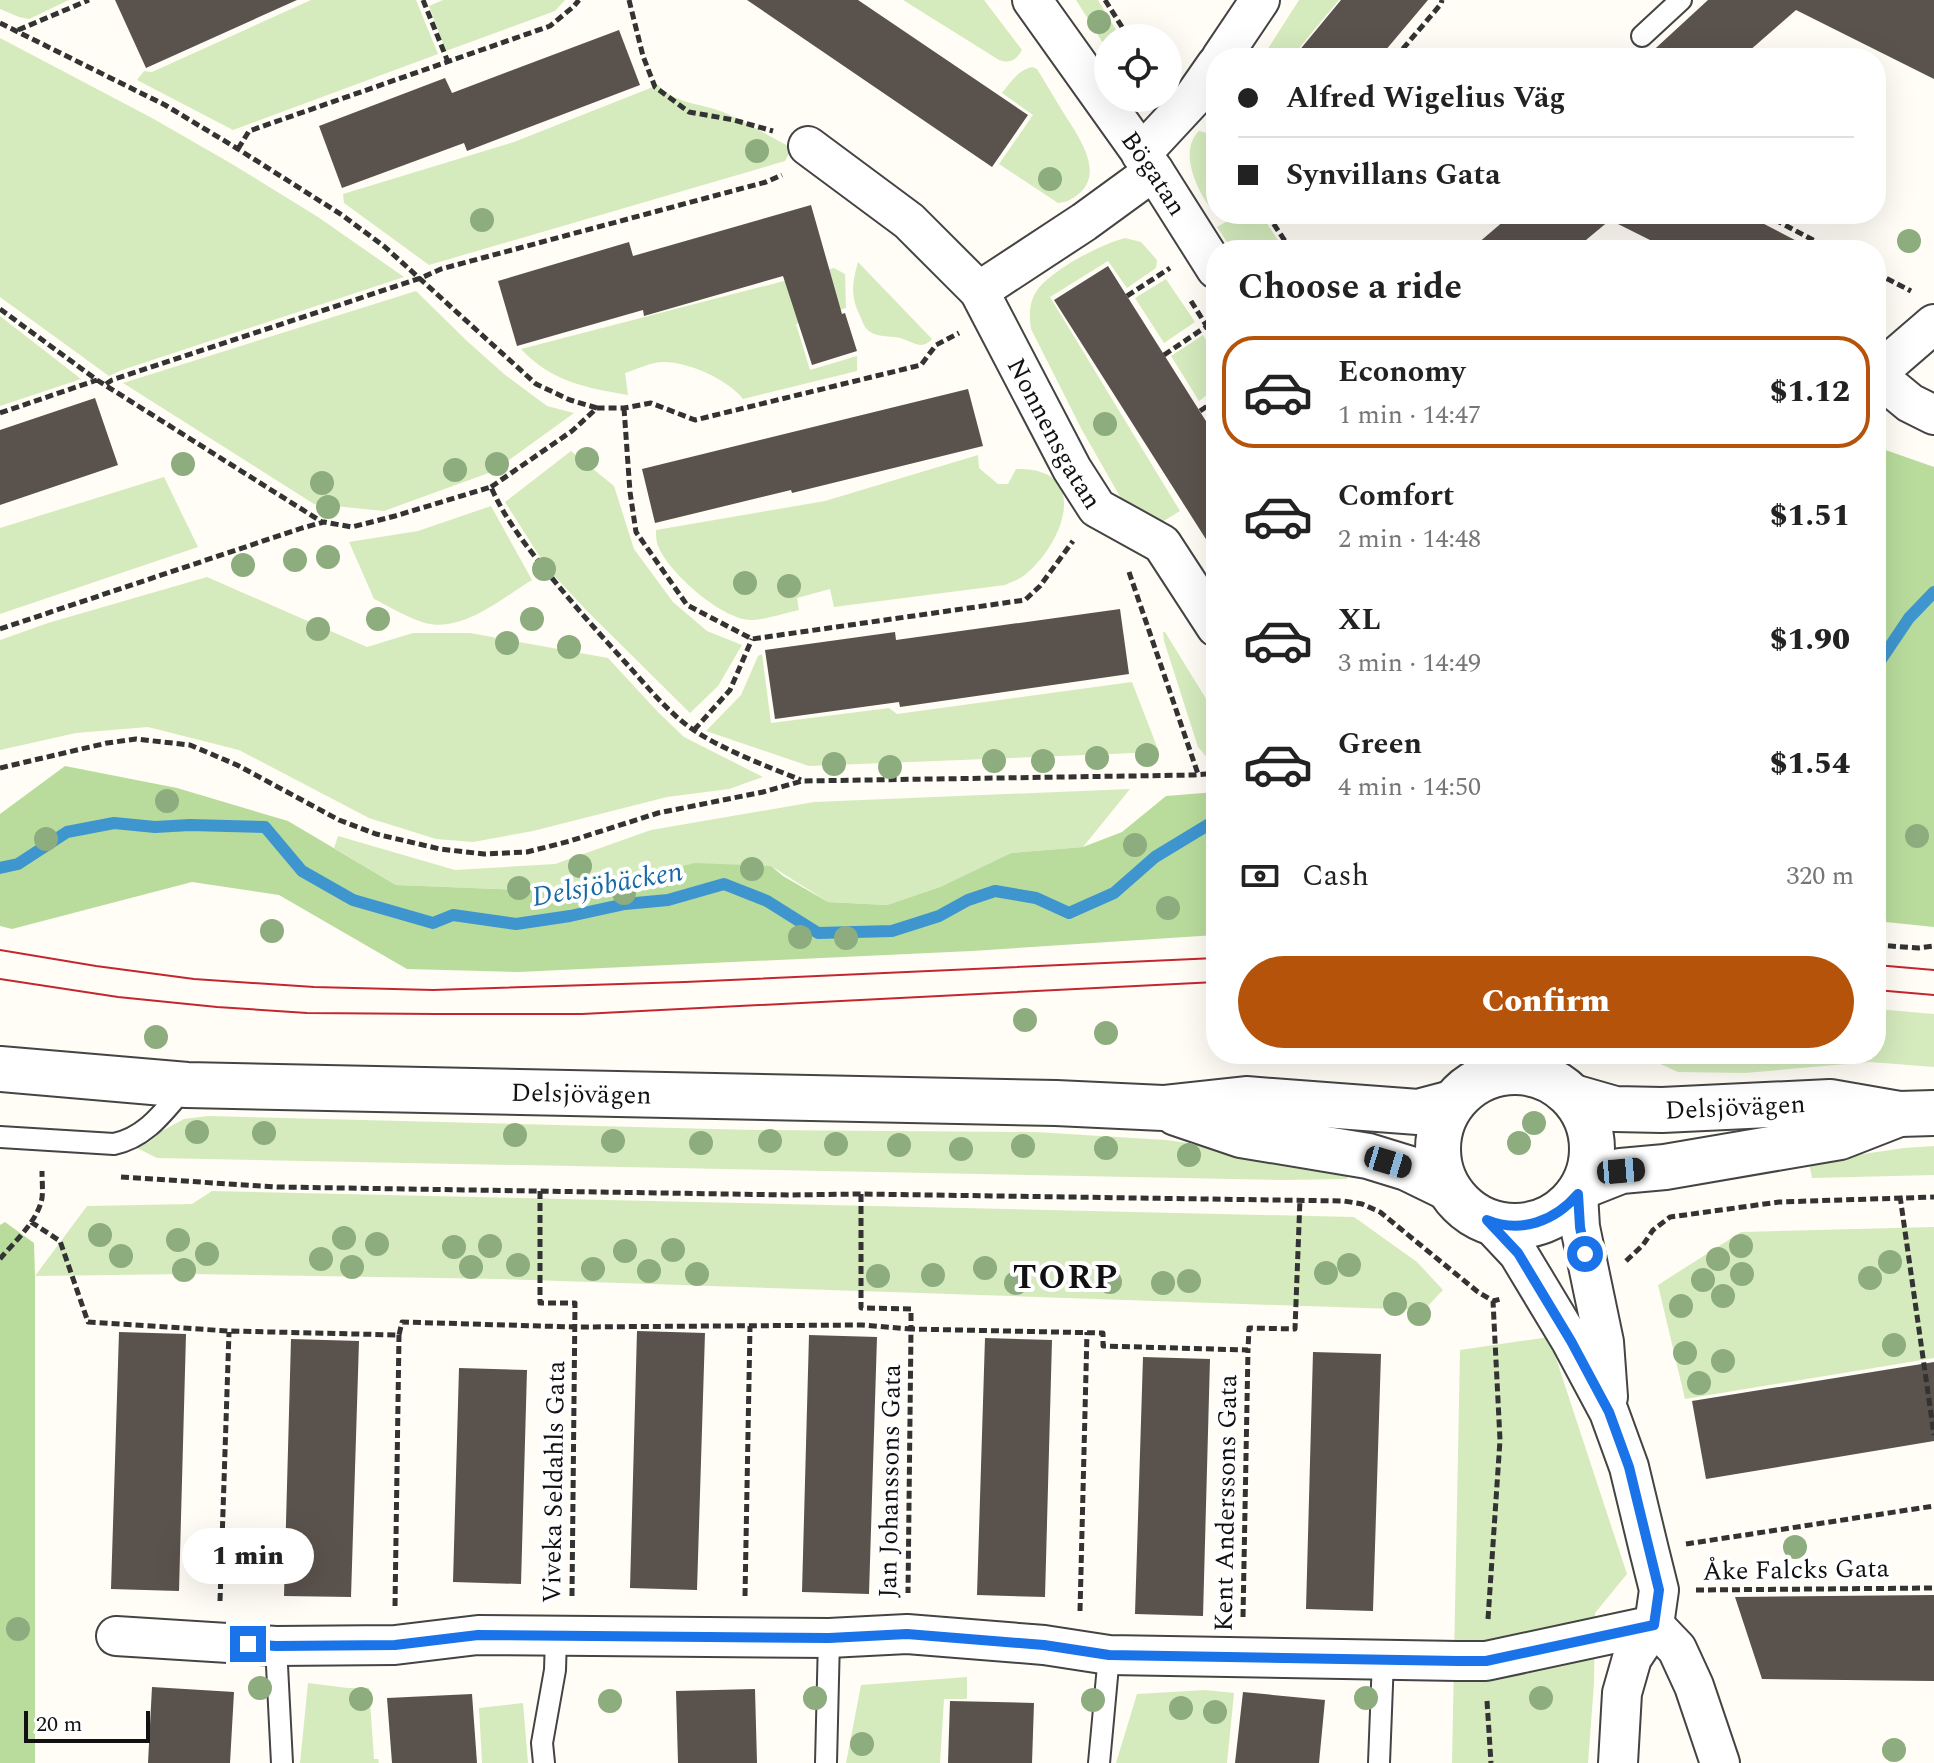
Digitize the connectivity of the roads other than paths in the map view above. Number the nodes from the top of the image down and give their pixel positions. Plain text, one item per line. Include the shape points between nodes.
1 (1032, 0) edge
2 (1260, 0) edge
3 (1681, 0) edge
4 (1642, 36) dead end
5 (1228, 48) edge
6 (1206, 79) edge
7 (816, 151) road end
8 (1148, 162) junction
9 (1206, 253) edge
10 (985, 304) junction
11 (1934, 324) edge
12 (1886, 366) edge
13 (1886, 383) edge
14 (1934, 415) edge
15 (1206, 612) edge
16 (0, 1069) edge
17 (1554, 1077) edge
18 (1473, 1079) edge
19 (187, 1085) junction
20 (1163, 1108) junction
21 (1916, 1113) edge
22 (0, 1137) edge
23 (1448, 1188) junction
24 (1580, 1190) junction
25 (1487, 1220) junction
26 (1609, 1412) junction
27 (1656, 1608) junction
28 (116, 1636) dead end
29 (564, 1637) junction
30 (829, 1638) junction
31 (276, 1646) junction
32 (1094, 1653) junction
33 (1383, 1659) junction
34 (282, 1763) edge
35 (544, 1763) edge
36 (826, 1763) edge
37 (1099, 1763) edge
38 (1379, 1763) edge
39 (1618, 1763) edge
40 (1720, 1763) edge

1 - 8 street, Bögatan
2 - 5 street
3 - 4 lane
6 - 8 street
7 - 10 street, Nonnensgatan via 909,221
8 - 9 street, Bögatan
8 - 10 street
10 - 15 street, Nonnensgatan via 1072,469 1110,515 1162,544
11 - 12 street
13 - 14 street
16 - 19 street, Delsjövägen
17 - 18 street via 1514,1071
17 - 21 street, Delsjövägen via 1615,1109 1830,1102
17 - 24 street via 1587,1120 1590,1168
18 - 20 street, Delsjövägen via 1418,1112 1246,1099
18 - 23 street via 1441,1125 1440,1169
19 - 20 street, Delsjövägen
19 - 22 lane via 152,1125 130,1141
20 - 23 street, Delsjövägen via 1241,1135 1368,1156
21 - 24 street, Delsjövägen via 1840,1137 1621,1171
23 - 25 street via 1461,1204
24 - 25 street via 1556,1215 1541,1222 1507,1226
24 - 26 street via 1580,1227 1604,1342
25 - 26 street via 1518,1253
26 - 27 street via 1649,1550
27 - 33 street via 1486,1661
27 - 39 street via 1622,1693
27 - 40 street via 1694,1686
28 - 31 street
29 - 30 street
29 - 31 street via 478,1635 395,1645
29 - 35 lane via 542,1743
30 - 32 street via 907,1634
30 - 36 lane
31 - 34 lane
32 - 33 street
32 - 37 lane
33 - 38 lane

